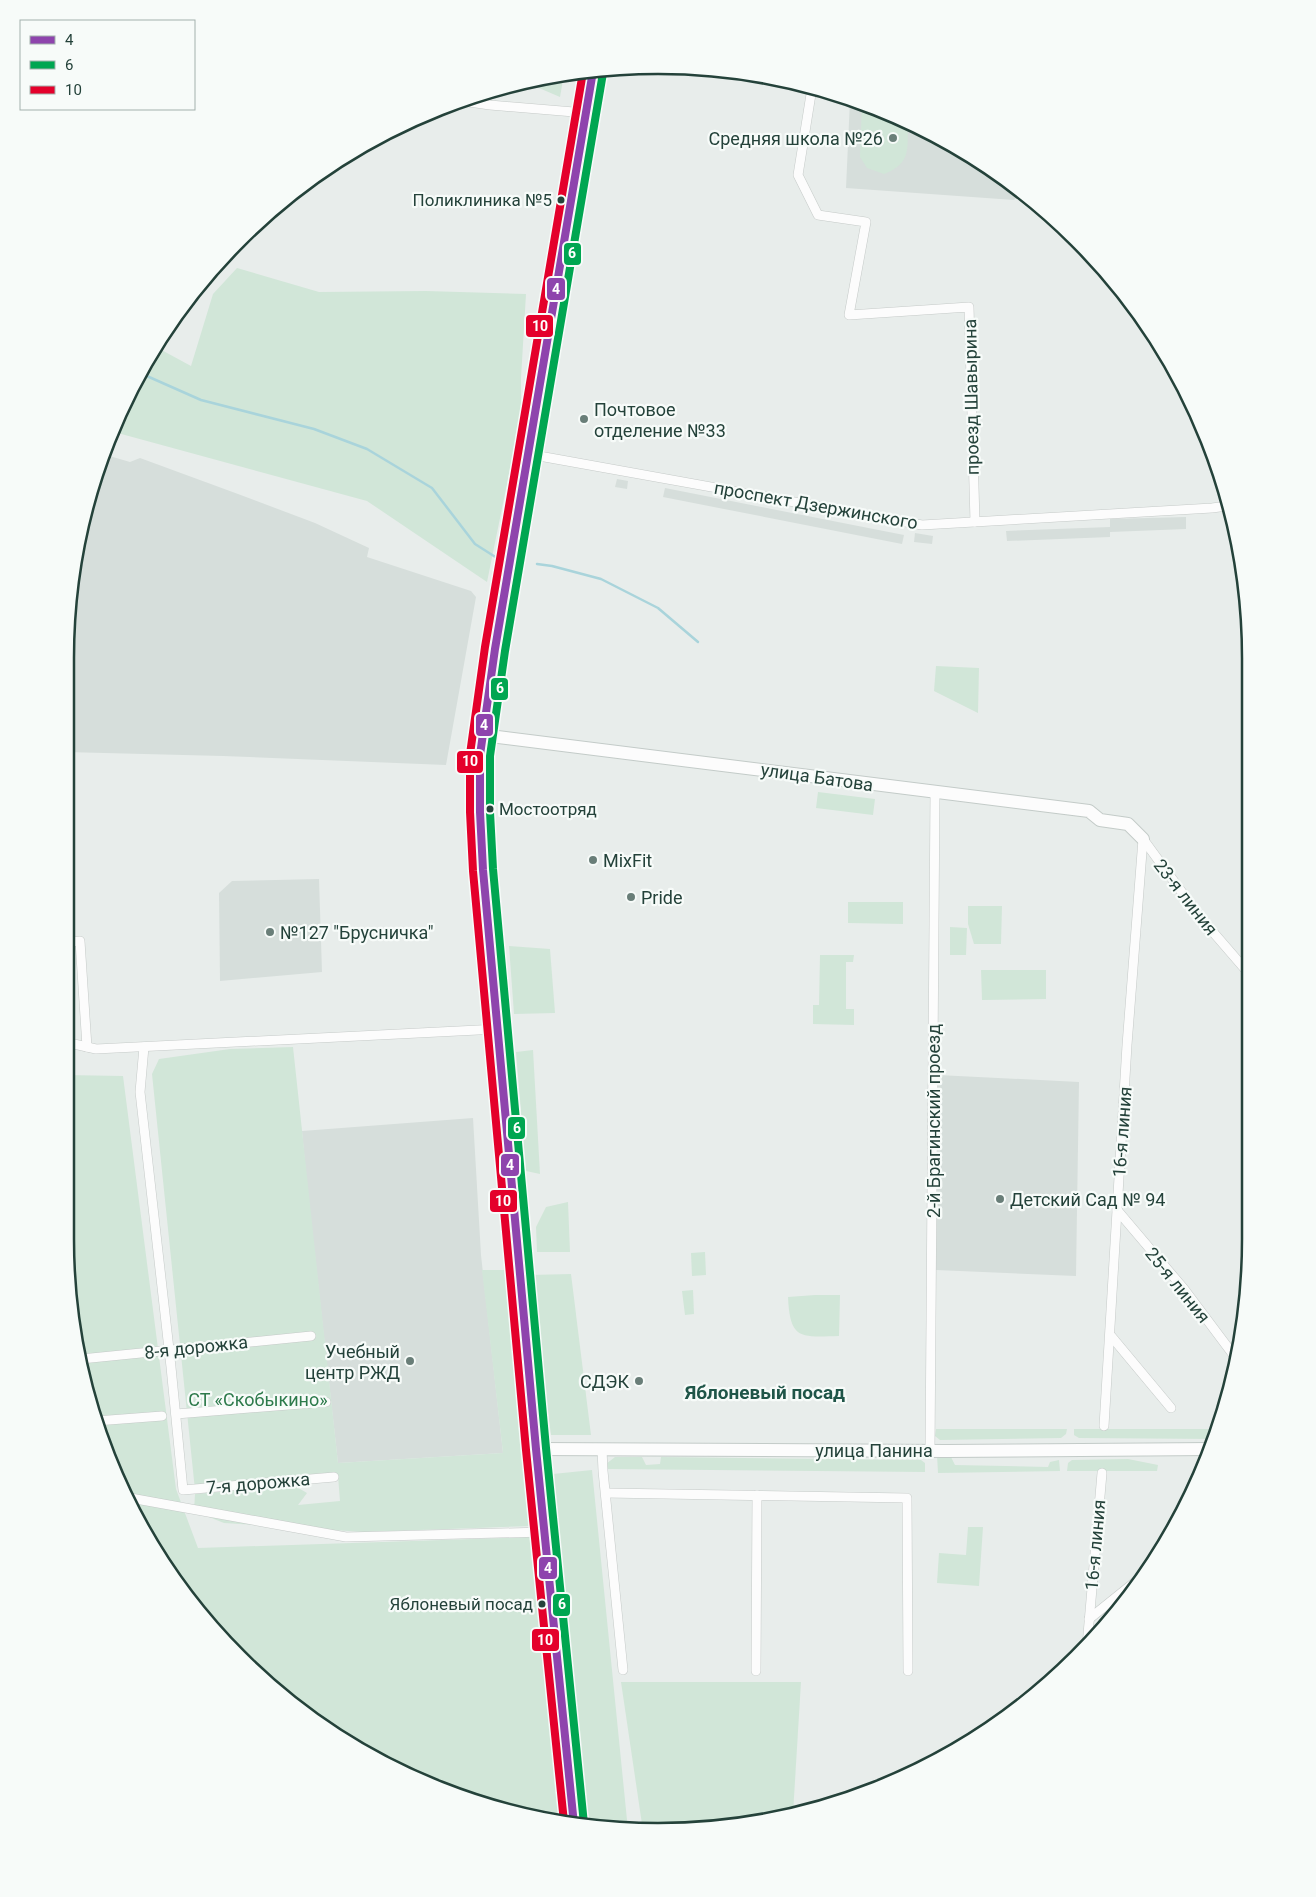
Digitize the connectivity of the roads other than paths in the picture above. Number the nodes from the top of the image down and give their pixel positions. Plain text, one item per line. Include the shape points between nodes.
1 (592, 78) edge
2 (811, 95) edge
3 (476, 103) edge
4 (586, 113) junction
5 (528, 454) junction
6 (1222, 507) edge
7 (975, 522) junction
8 (482, 735) junction
9 (935, 792) junction
10 (1143, 839) junction
11 (74, 941) edge
12 (1242, 966) edge
13 (498, 1029) junction
14 (74, 1044) edge
15 (87, 1047) junction
16 (144, 1047) junction
17 (1117, 1210) junction
18 (312, 1336) dead end
19 (1110, 1336) junction
20 (169, 1350) junction
21 (1231, 1352) edge
22 (86, 1358) edge
23 (326, 1402) dead end
24 (1171, 1408) dead end
25 (176, 1414) junction
26 (162, 1416) dead end
27 (103, 1420) edge
28 (1104, 1426) dead end
29 (602, 1449) junction
30 (1203, 1449) edge
31 (536, 1450) junction
32 (930, 1451) junction
33 (1102, 1473) dead end
34 (334, 1477) dead end
35 (606, 1493) junction
36 (757, 1495) junction
37 (135, 1499) edge
38 (544, 1532) junction
39 (1127, 1588) edge
40 (1089, 1618) junction
41 (1088, 1633) edge
42 (623, 1670) dead end
43 (756, 1671) dead end
44 (908, 1671) dead end
45 (573, 1817) edge

1 - 4 main road
2 - 7 street, проезд Шавырина via 798,175 818,215 866,222 849,315 969,307
3 - 4 street
4 - 5 main road
5 - 7 street, проспект Дзержинского via 922,525
5 - 8 main road
6 - 7 street, проспект Дзержинского
8 - 9 street, улица Батова
8 - 13 main road via 480,827
9 - 10 street, улица Батова via 1089,811 1100,820 1128,824
9 - 32 street, 2-й Брагинский проезд
10 - 12 street, 23-я линия via 1200,917
10 - 17 street, 16-я линия
11 - 15 street via 80,941
13 - 16 street
13 - 31 main road
14 - 15 street
15 - 16 street
16 - 20 street via 140,1092
17 - 19 street, 16-я линия
17 - 21 street, 25-я линия via 1184,1289
18 - 20 street, 8-я дорожка
19 - 24 street
19 - 28 street, 16-я линия
20 - 22 street, 8-я дорожка
20 - 25 street
23 - 25 street
25 - 34 street, 7-я дорожка via 183,1490
26 - 27 street
29 - 31 street, улица Панина
29 - 32 street, улица Панина
29 - 35 street
30 - 32 street, улица Панина
31 - 38 main road
33 - 40 street, 16-я линия
35 - 36 street
35 - 42 street
36 - 43 street
36 - 44 street via 907,1498
37 - 38 street via 346,1537
38 - 45 main road
39 - 40 street
40 - 41 street, 16-я линия

